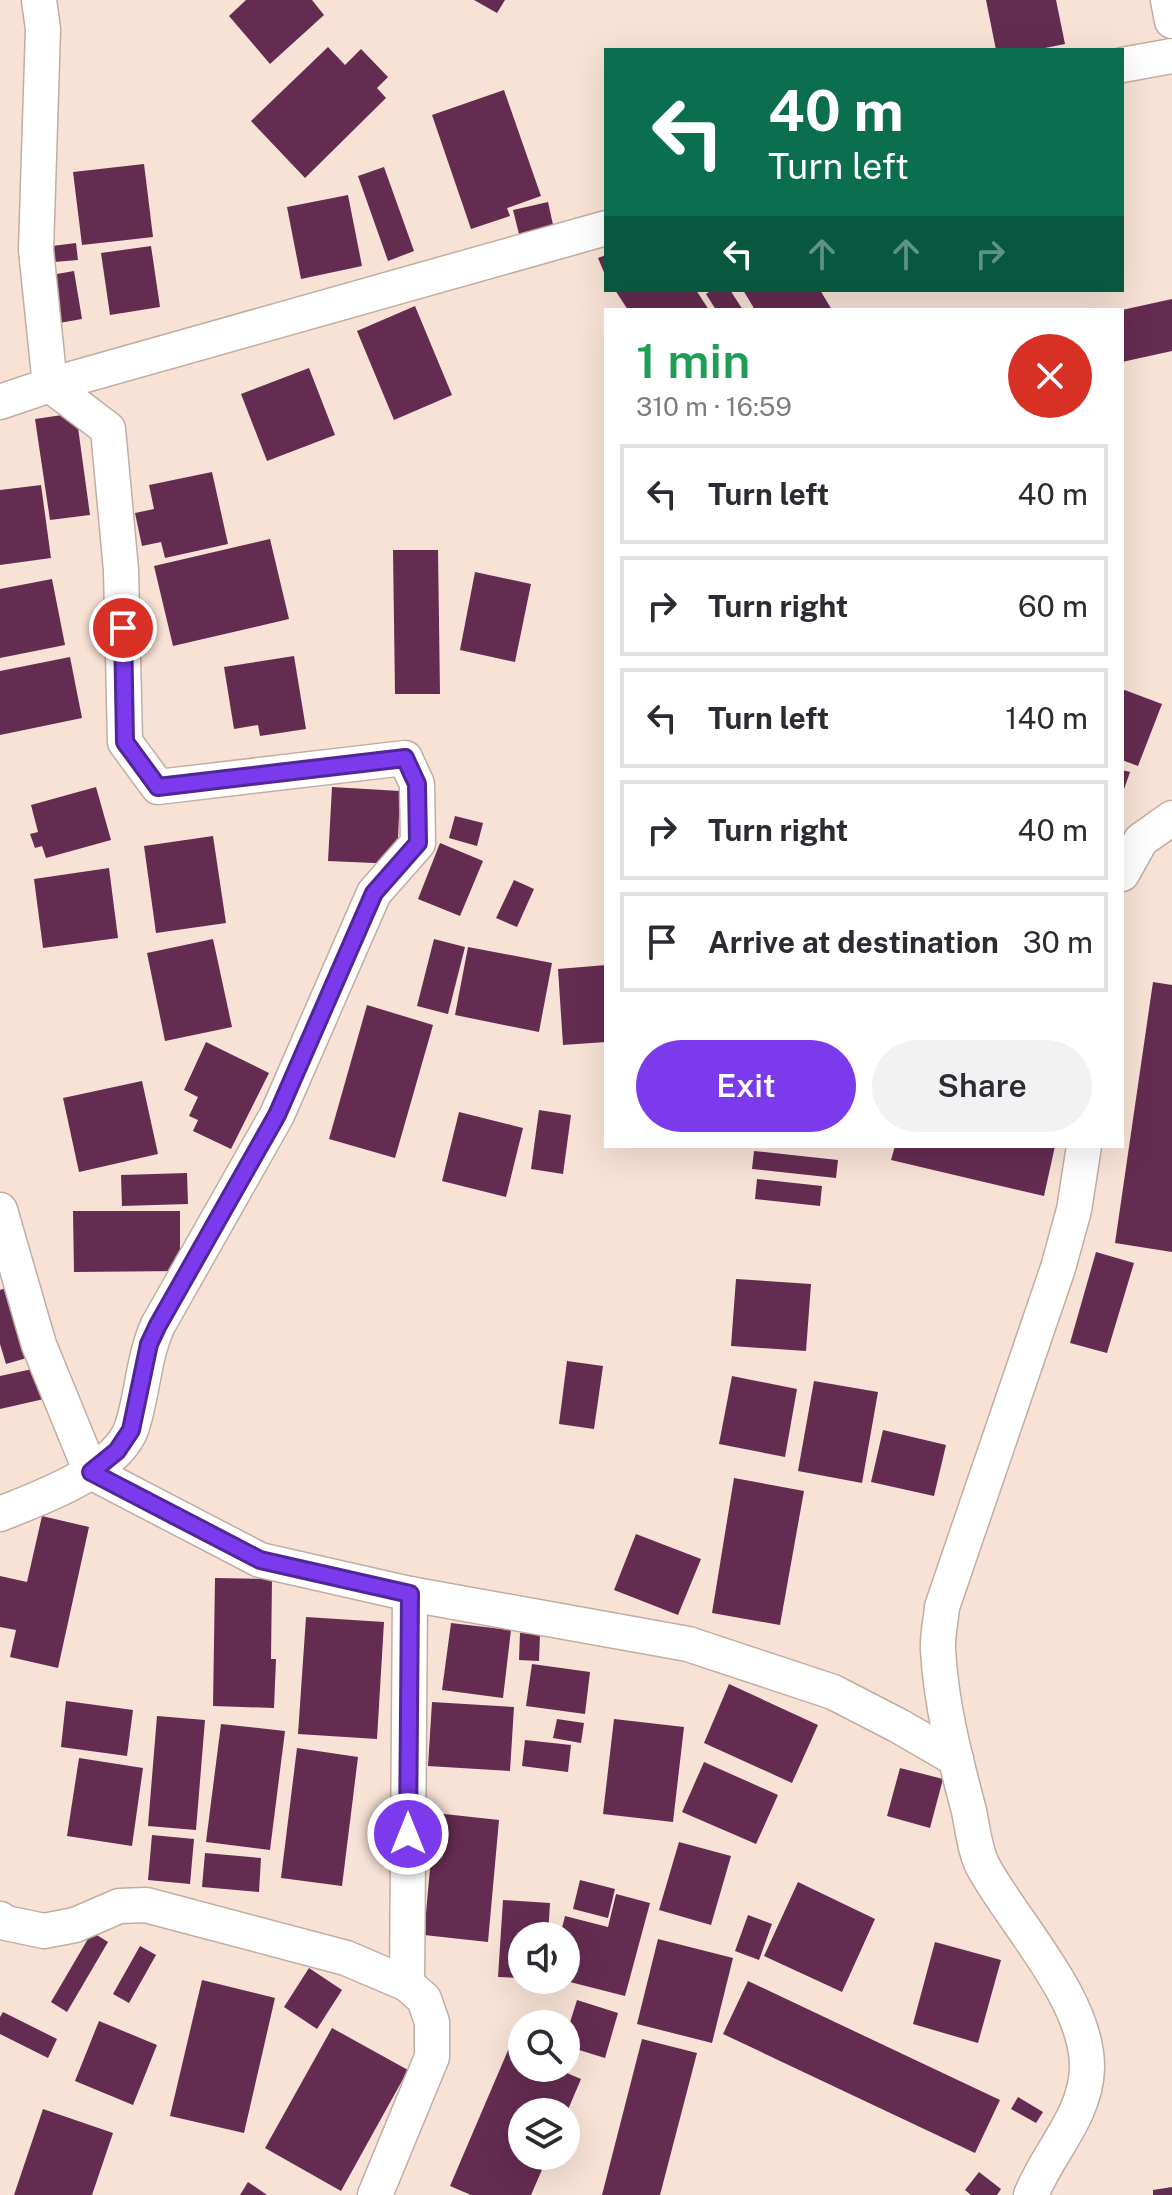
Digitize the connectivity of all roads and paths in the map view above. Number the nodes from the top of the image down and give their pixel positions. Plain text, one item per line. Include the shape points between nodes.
1 (39, 0) edge
2 (1168, 0) edge
3 (1172, 21) edge
4 (1172, 56) edge
5 (1124, 65) edge
6 (604, 229) edge
7 (50, 385) junction
8 (0, 402) edge
9 (1172, 818) edge
10 (1124, 870) edge
11 (1084, 1148) edge
12 (3, 1231) edge
13 (91, 1472) junction
14 (0, 1514) edge
15 (410, 1594) junction
16 (956, 1759) junction
17 (0, 1919) edge
18 (407, 1984) junction
19 (375, 2195) edge
20 (1031, 2195) edge

1 - 7 street via 43,29 36,250
2 - 3 street
4 - 5 street
6 - 7 street
7 - 8 street
7 - 13 street via 108,429 121,570 125,742 158,787 405,758 417,784 418,843 374,893 277,1115 158,1325 131,1430 117,1451
9 - 10 street via 1141,840
11 - 16 street via 1058,1268 942,1607 938,1647
12 - 13 street via 39,1345
13 - 14 street
13 - 15 street via 260,1560
15 - 16 street via 688,1644 833,1692
15 - 18 street
16 - 20 street via 982,1866 1057,1978 1083,2034 1083,2095
17 - 18 street via 44,1931 75,1925 119,1906 146,1905 346,1958
18 - 19 street via 429,2011 432,2057

